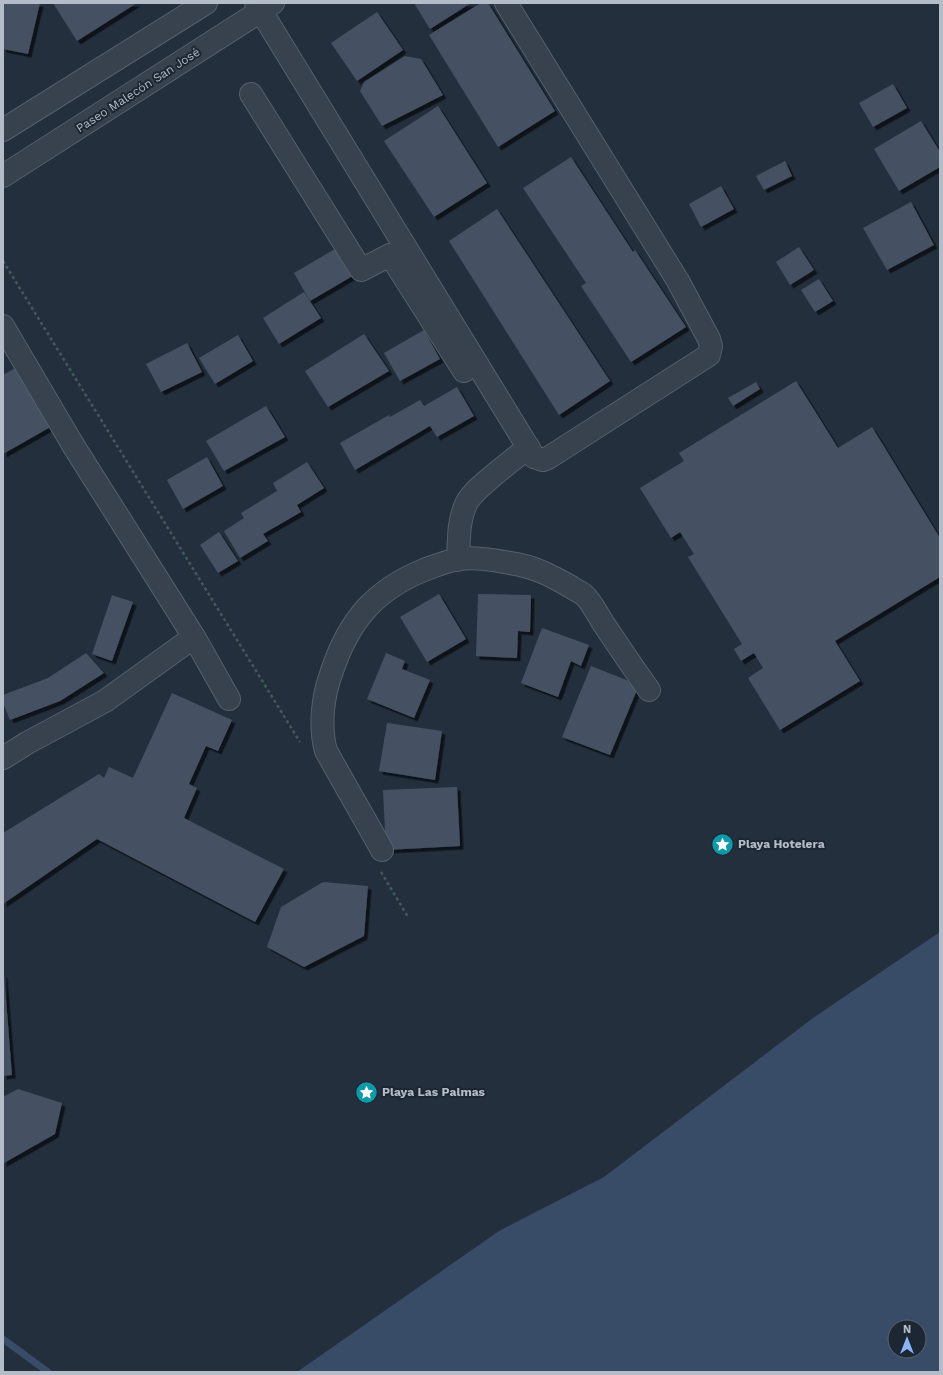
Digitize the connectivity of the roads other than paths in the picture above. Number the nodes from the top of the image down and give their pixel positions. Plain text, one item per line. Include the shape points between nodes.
1 (206, 3) edge
2 (506, 3) edge
3 (264, 6) edge
4 (251, 94) dead end
5 (3, 130) edge
6 (3, 176) edge
7 (4, 330) edge
8 (523, 452) junction
9 (458, 560) junction
10 (194, 637) junction
11 (649, 690) dead end
12 (229, 699) dead end
13 (3, 758) edge
14 (380, 859) road end

1 - 5 street
2 - 8 street via 678,281 711,346 709,355 548,458 543,460
3 - 6 street, Paseo Malecón San José
3 - 8 street
4 - 8 street via 361,270 390,255
7 - 10 street
8 - 9 street via 474,493 467,503 460,529
9 - 11 street via 479,558 523,565 558,579 584,596
9 - 14 street via 408,576 386,590 364,610 350,628 327,684 323,724 326,751
10 - 12 street
10 - 13 street via 105,702

